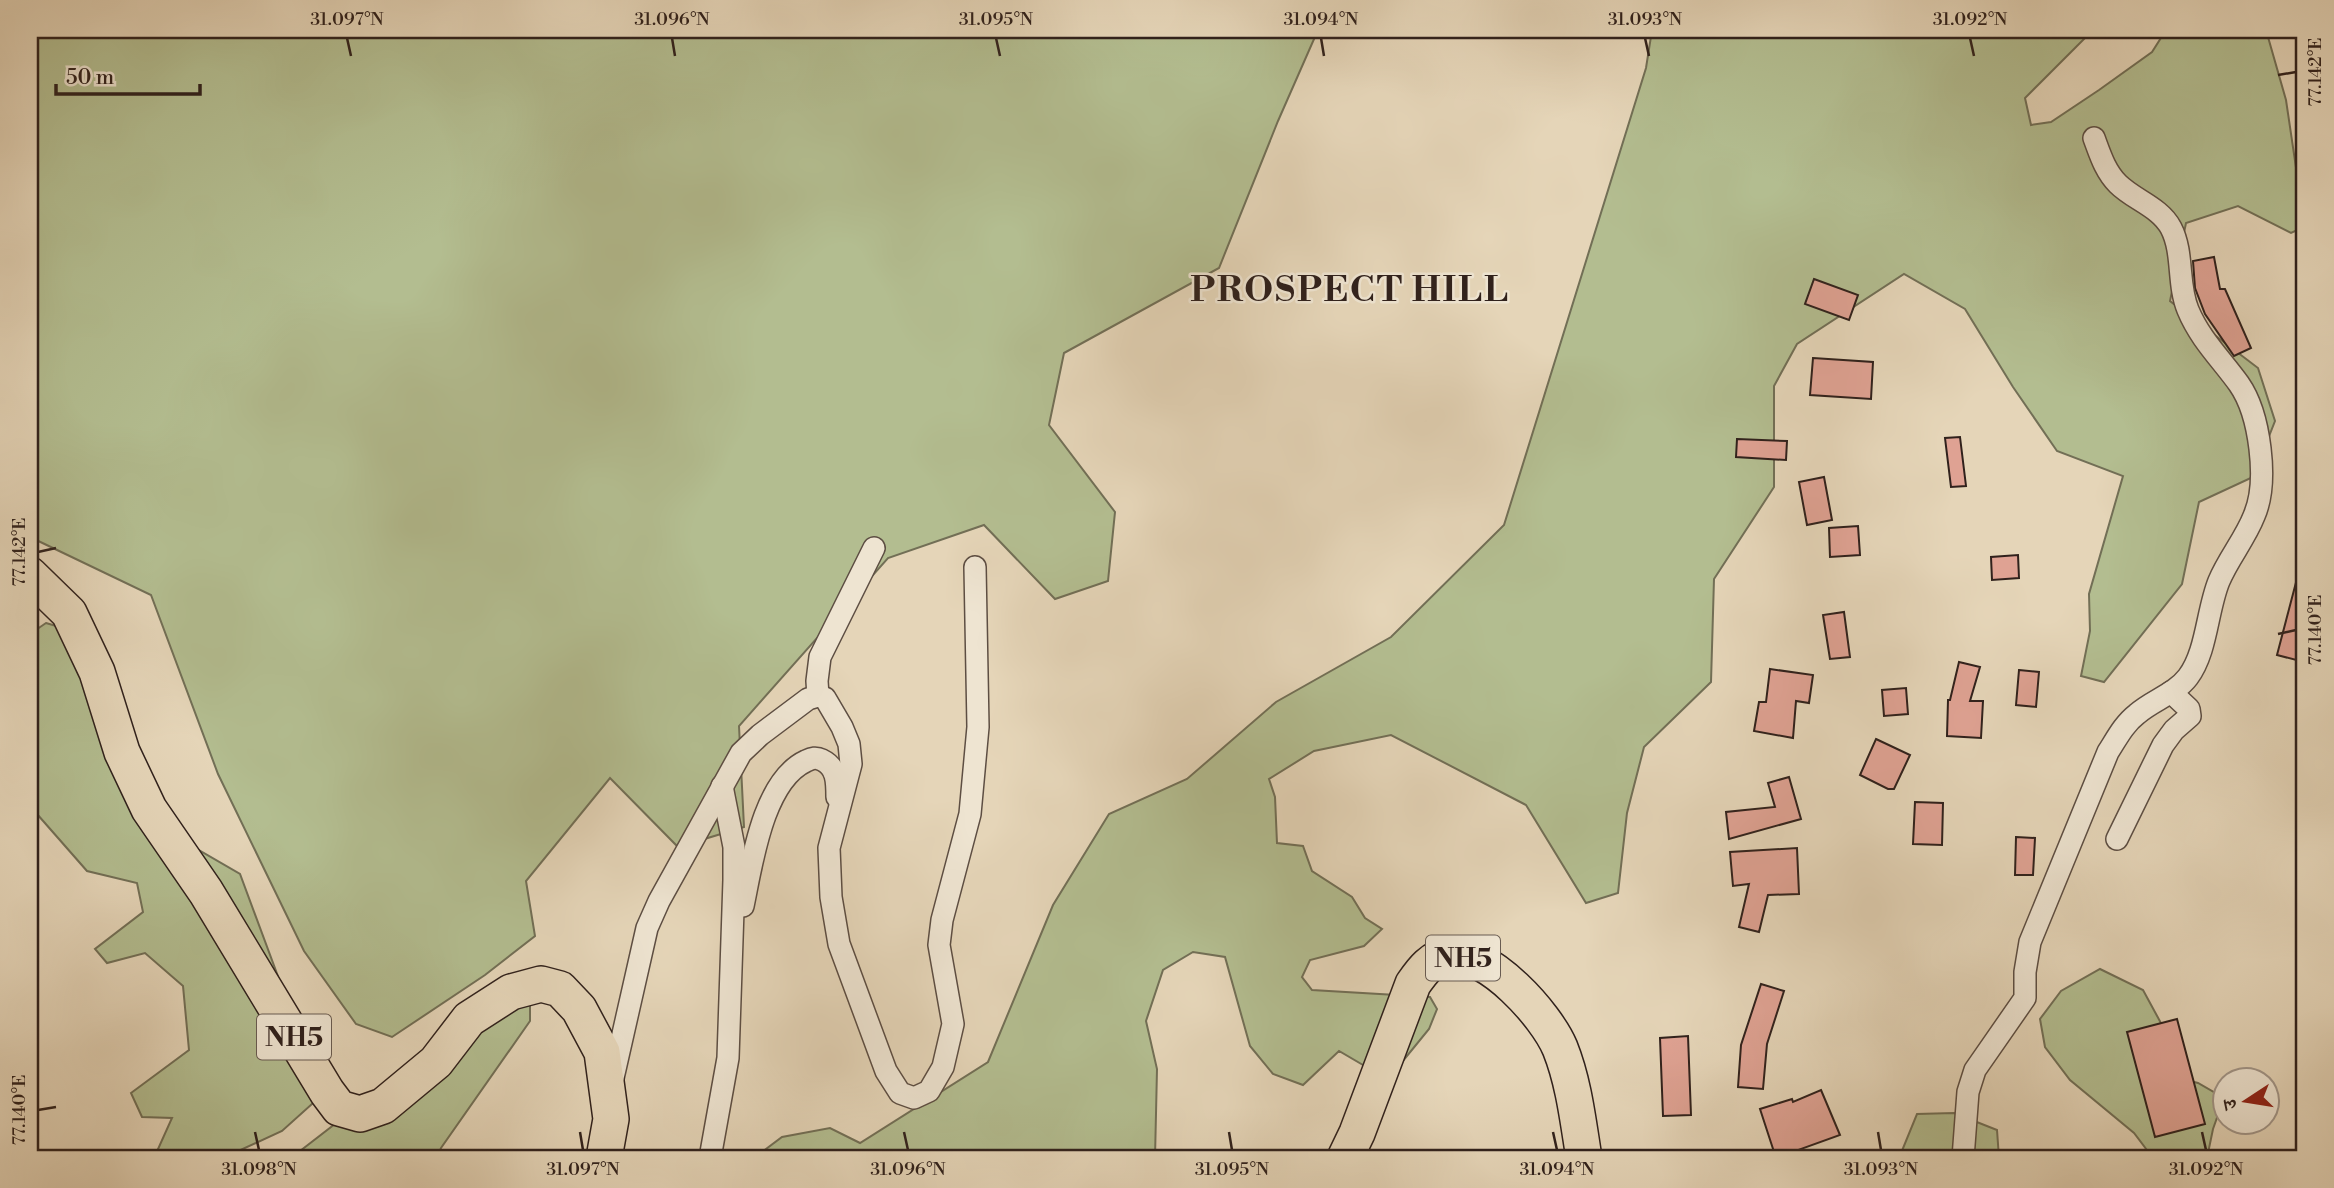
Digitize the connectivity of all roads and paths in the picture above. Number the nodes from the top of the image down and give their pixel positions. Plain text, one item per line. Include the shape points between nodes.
1 (2094, 138) dead end
2 (874, 548) dead end
3 (975, 567) dead end
4 (30, 575) edge
5 (2171, 692) junction
6 (818, 696) junction
7 (722, 786) junction
8 (836, 820) junction
9 (2117, 839) dead end
10 (731, 963) junction
11 (608, 1097) junction
12 (604, 1158) edge
13 (710, 1158) edge
14 (1345, 1158) edge
15 (1584, 1158) edge
16 (1963, 1158) edge

1 - 5 street via 2104,166 2118,184 2160,214 2172,229 2186,306 2196,330 2241,387 2261,454 2262,496 2254,518 2216,588 2195,666
2 - 6 street via 820,657
3 - 8 street via 978,727 970,814 939,945 953,1024 943,1067 929,1091 914,1098 900,1093 886,1071 839,944 829,848
4 - 11 highway, NH5 via 69,613 97,672 122,752 149,809 206,892 339,1108 360,1114 383,1106 436,1062 469,1019 511,992 541,984 560,989 579,1009 603,1052
5 - 9 street via 2189,709 2190,716 2163,745
5 - 16 street via 2138,712 2108,751 2030,942 2025,998 1975,1070 1968,1092
6 - 7 street via 760,735 741,753
6 - 8 street via 825,698 849,744 851,764
7 - 10 street via 734,847
7 - 11 street via 647,928
8 - 10 street via 837,777 829,764 813,758 796,766 784,779 762,825
10 - 13 street via 727,1058
11 - 12 highway, NH5 via 611,1119
14 - 15 highway, NH5 via 1413,984 1426,966 1450,956 1480,961 1540,1013 1559,1047 1574,1095

